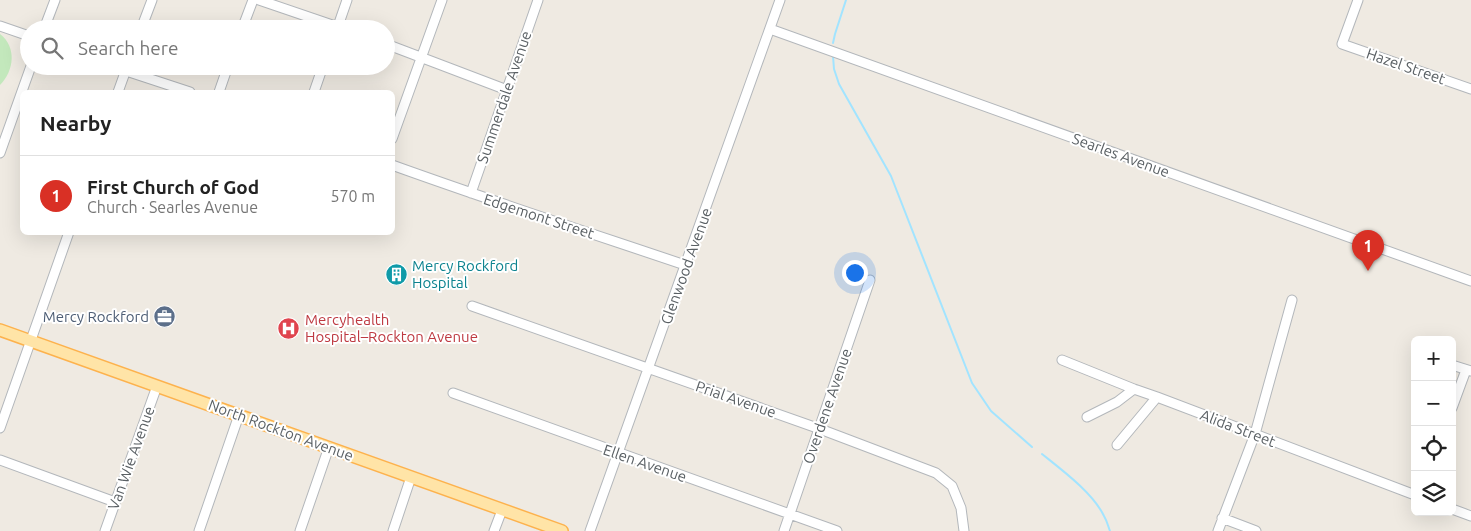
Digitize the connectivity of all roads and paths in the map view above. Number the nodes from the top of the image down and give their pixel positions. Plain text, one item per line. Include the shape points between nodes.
1 (55, 0) edge
2 (152, 0) edge
3 (253, 0) edge
4 (259, 0) edge
5 (347, 0) edge
6 (442, 0) edge
7 (538, 0) edge
8 (780, 0) edge
9 (1358, 0) edge
10 (47, 20) edge
11 (144, 20) edge
12 (245, 20) edge
13 (316, 20) edge
14 (341, 20) edge
15 (0, 26) edge
16 (770, 29) junction
17 (20, 33) edge
18 (395, 47) edge
19 (422, 57) junction
20 (28, 75) edge
21 (124, 75) edge
22 (143, 75) edge
23 (225, 75) edge
24 (320, 75) edge
25 (1471, 89) edge
26 (22, 90) edge
27 (119, 90) edge
28 (184, 90) edge
29 (220, 90) edge
30 (315, 90) edge
31 (507, 90) junction
32 (20, 97) edge
33 (395, 131) edge
34 (0, 153) edge
35 (395, 166) edge
36 (471, 193) junction
37 (69, 235) edge
38 (685, 265) junction
39 (870, 280) dead end
40 (1471, 281) edge
41 (1292, 300) dead end
42 (472, 306) dead end
43 (0, 330) edge
44 (32, 342) junction
45 (1062, 360) dead end
46 (1456, 366) edge
47 (649, 369) junction
48 (1469, 370) edge
49 (157, 386) junction
50 (1134, 389) junction
51 (454, 393) dead end
52 (1157, 397) junction
53 (1456, 399) edge
54 (239, 415) junction
55 (1087, 417) dead end
56 (0, 428) edge
57 (820, 429) junction
58 (1255, 434) junction
59 (1117, 445) dead end
60 (329, 447) junction
61 (618, 453) junction
62 (0, 460) edge
63 (411, 477) junction
64 (1411, 493) edge
65 (115, 502) junction
66 (502, 510) junction
67 (1456, 510) edge
68 (790, 514) junction
69 (1471, 516) edge
70 (1222, 518) junction
71 (105, 531) edge
72 (199, 531) edge
73 (300, 531) edge
74 (393, 531) edge
75 (494, 531) edge
76 (562, 531) edge
77 (590, 531) edge
78 (784, 531) edge
79 (837, 531) edge
80 (964, 531) edge
81 (1218, 531) edge
82 (1256, 531) edge

1 - 10 street
2 - 11 street
3 - 12 street
4 - 13 street
5 - 14 street
6 - 19 street
7 - 31 street, Summerdale Avenue
8 - 16 street, Glenwood Avenue
9 - 25 street, Hazel Street via 1342,44
15 - 17 street
16 - 38 street, Glenwood Avenue
16 - 40 street, Searles Avenue
18 - 19 street
19 - 31 street
19 - 33 street
20 - 26 street
21 - 27 street
22 - 28 street
23 - 29 street
24 - 30 street
31 - 36 street, Summerdale Avenue
32 - 34 street
35 - 36 street, Edgemont Street
36 - 38 street, Edgemont Street
37 - 44 street
38 - 47 street, Glenwood Avenue
39 - 57 street, Overdene Avenue
41 - 58 street
42 - 47 street, Prial Avenue
43 - 44 main road, North Rockton Avenue
44 - 49 main road, North Rockton Avenue
44 - 56 street
45 - 50 street, Alida Street
46 - 48 street
47 - 57 street, Prial Avenue
47 - 61 street, Glenwood Avenue
48 - 53 street
49 - 54 main road, North Rockton Avenue
49 - 65 street, Van Wie Avenue
50 - 52 street, Alida Street
50 - 55 street
51 - 61 street, Ellen Avenue
52 - 58 street, Alida Street
52 - 59 street
54 - 60 main road, North Rockton Avenue
54 - 72 street
57 - 68 street, Overdene Avenue
57 - 80 street, Prial Avenue via 936,473 952,486 961,508
58 - 64 street, Alida Street
58 - 70 street
60 - 63 main road, North Rockton Avenue
60 - 73 street
61 - 68 street, Ellen Avenue
61 - 77 street, Glenwood Avenue
62 - 65 street
63 - 66 main road, North Rockton Avenue
63 - 74 street
65 - 71 street, Van Wie Avenue
66 - 75 street
66 - 76 main road, North Rockton Avenue
67 - 69 street
68 - 78 street, Overdene Avenue
68 - 79 street, Ellen Avenue
70 - 81 street
70 - 82 street

